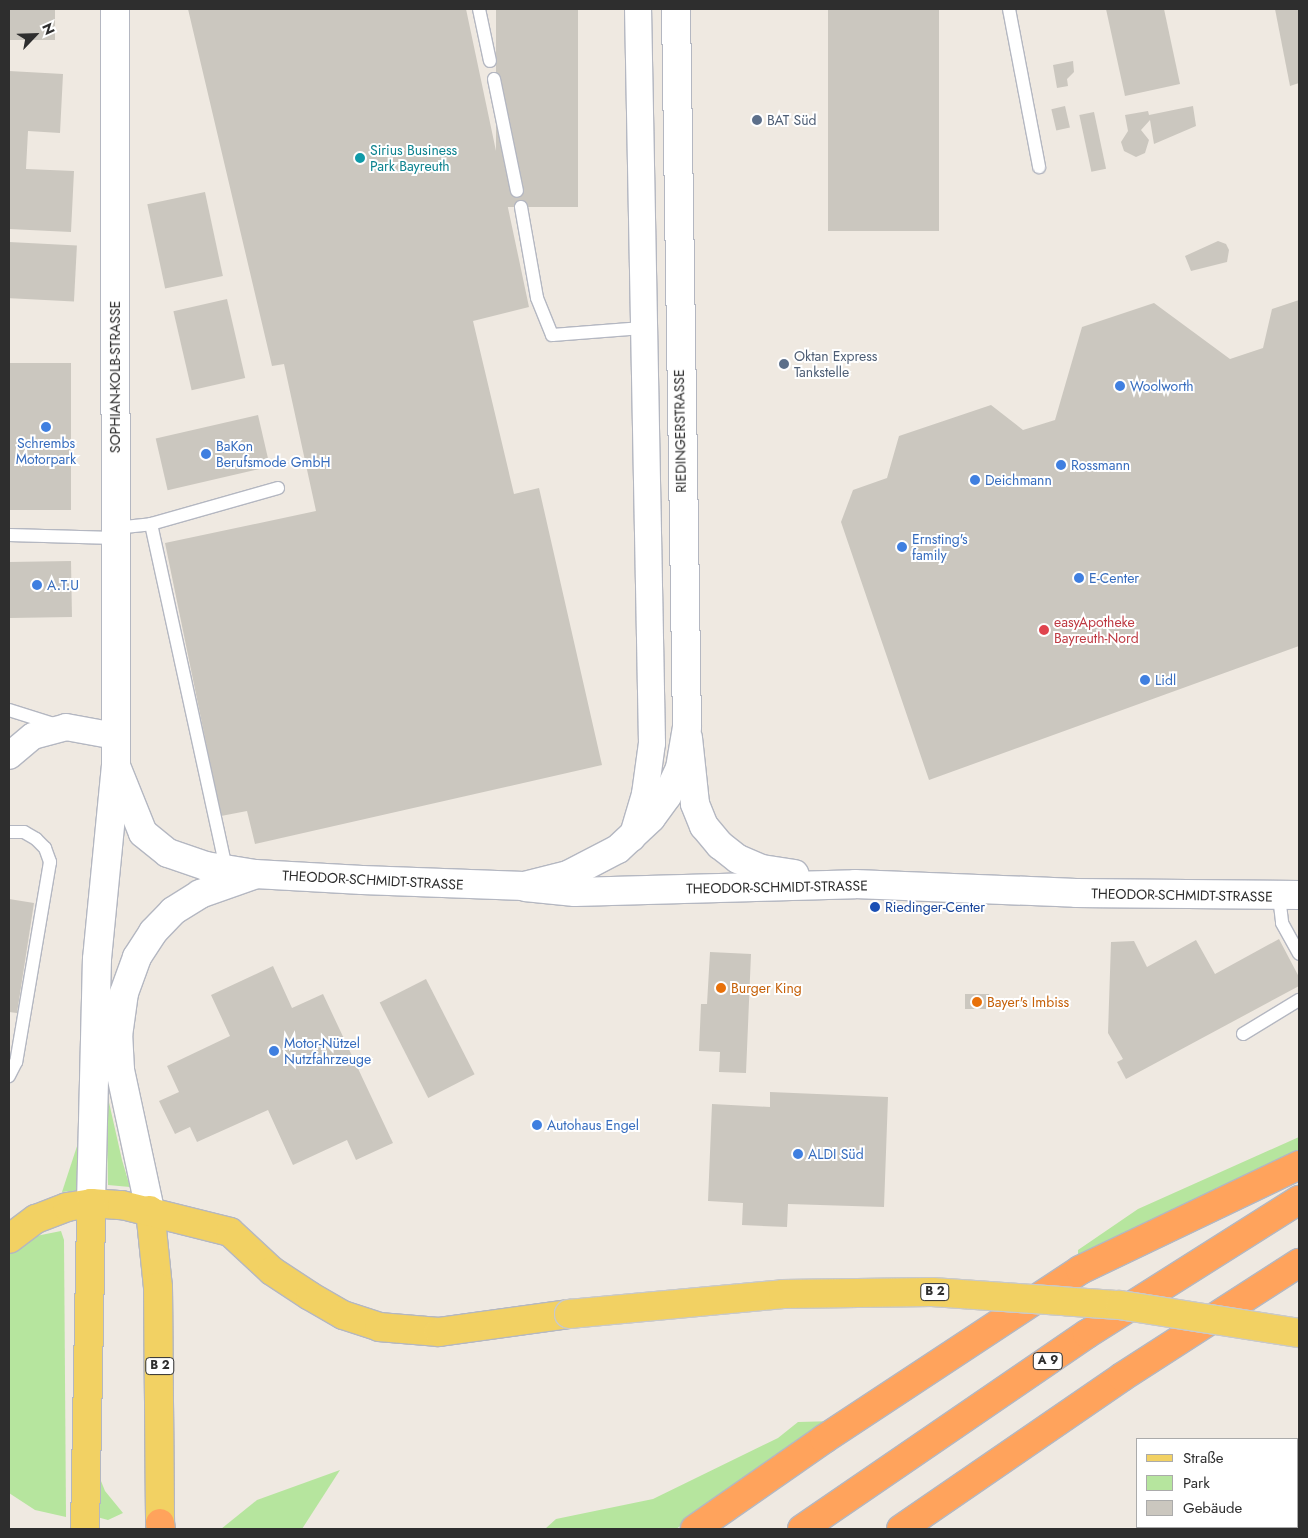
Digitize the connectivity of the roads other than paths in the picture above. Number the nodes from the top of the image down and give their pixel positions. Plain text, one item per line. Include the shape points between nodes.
1 (479, 9) edge
2 (638, 9) edge
3 (676, 9) edge
4 (1009, 9) edge
5 (115, 12) edge
6 (490, 61) dead end
7 (494, 79) dead end
8 (1039, 167) dead end
9 (517, 190) dead end
10 (520, 207) dead end
11 (643, 328) junction
12 (278, 488) dead end
13 (151, 524) junction
14 (115, 533) junction
15 (9, 535) edge
16 (9, 710) edge
17 (687, 727) junction
18 (66, 728) junction
19 (115, 736) junction
20 (9, 756) edge
21 (116, 766) junction
22 (9, 832) edge
23 (632, 838) junction
24 (226, 869) junction
25 (255, 874) junction
26 (855, 884) junction
27 (524, 886) junction
28 (1289, 896) edge
29 (1299, 954) edge
30 (1299, 1000) edge
31 (1243, 1034) dead end
32 (9, 1076) edge
33 (1299, 1165) edge
34 (1299, 1200) edge
35 (91, 1203) junction
36 (150, 1210) junction
37 (9, 1239) edge
38 (1299, 1264) edge
39 (1299, 1333) edge
40 (161, 1526) edge
41 (85, 1529) edge
42 (695, 1529) edge
43 (802, 1529) edge
44 (901, 1529) edge

1 - 6 lane
2 - 11 street
3 - 17 main road, RIEDINGERSTRASSE
4 - 8 lane
5 - 14 main road, SOPHIAN-KOLB-STRASSE
7 - 9 lane
10 - 11 lane via 537,298 552,335
11 - 23 street via 652,743 645,794
12 - 13 lane
13 - 14 lane
13 - 24 lane
14 - 15 lane
14 - 19 main road, SOPHIAN-KOLB-STRASSE
16 - 18 lane
17 - 23 main road, RIEDINGERSTRASSE via 680,768 667,796
17 - 26 main road via 695,804 704,826 720,845 738,859 762,869
18 - 19 street
18 - 20 street via 33,736
19 - 21 main road, SOPHIAN-KOLB-STRASSE
21 - 24 main road, THEODOR-SCHMIDT-STRASSE via 135,819 152,843 178,858
21 - 35 main road via 97,959
22 - 32 lane via 24,832 36,839 49,855 50,862 16,1062
23 - 27 main road, RIEDINGERSTRASSE via 618,849 568,875
24 - 25 main road, THEODOR-SCHMIDT-STRASSE
25 - 27 main road, THEODOR-SCHMIDT-STRASSE
25 - 36 main road via 200,894 173,911 153,932 137,957 124,993 118,1036 120,1070
26 - 27 main road, THEODOR-SCHMIDT-STRASSE via 575,892
26 - 28 main road, THEODOR-SCHMIDT-STRASSE via 1076,893
28 - 29 lane via 1282,923
30 - 31 lane
33 - 42 highway via 1080,1270 824,1439
34 - 43 highway, A 9 via 1087,1334
35 - 36 main road, B 2
35 - 37 main road, B 2 via 67,1207 36,1219
35 - 41 main road
36 - 39 main road, B 2, bridge via 230,1232 272,1271 310,1296 344,1316 379,1326 439,1332 569,1314 783,1294 932,1292 1120,1304
36 - 40 main road, B 2 via 158,1287
38 - 44 highway via 1130,1372

